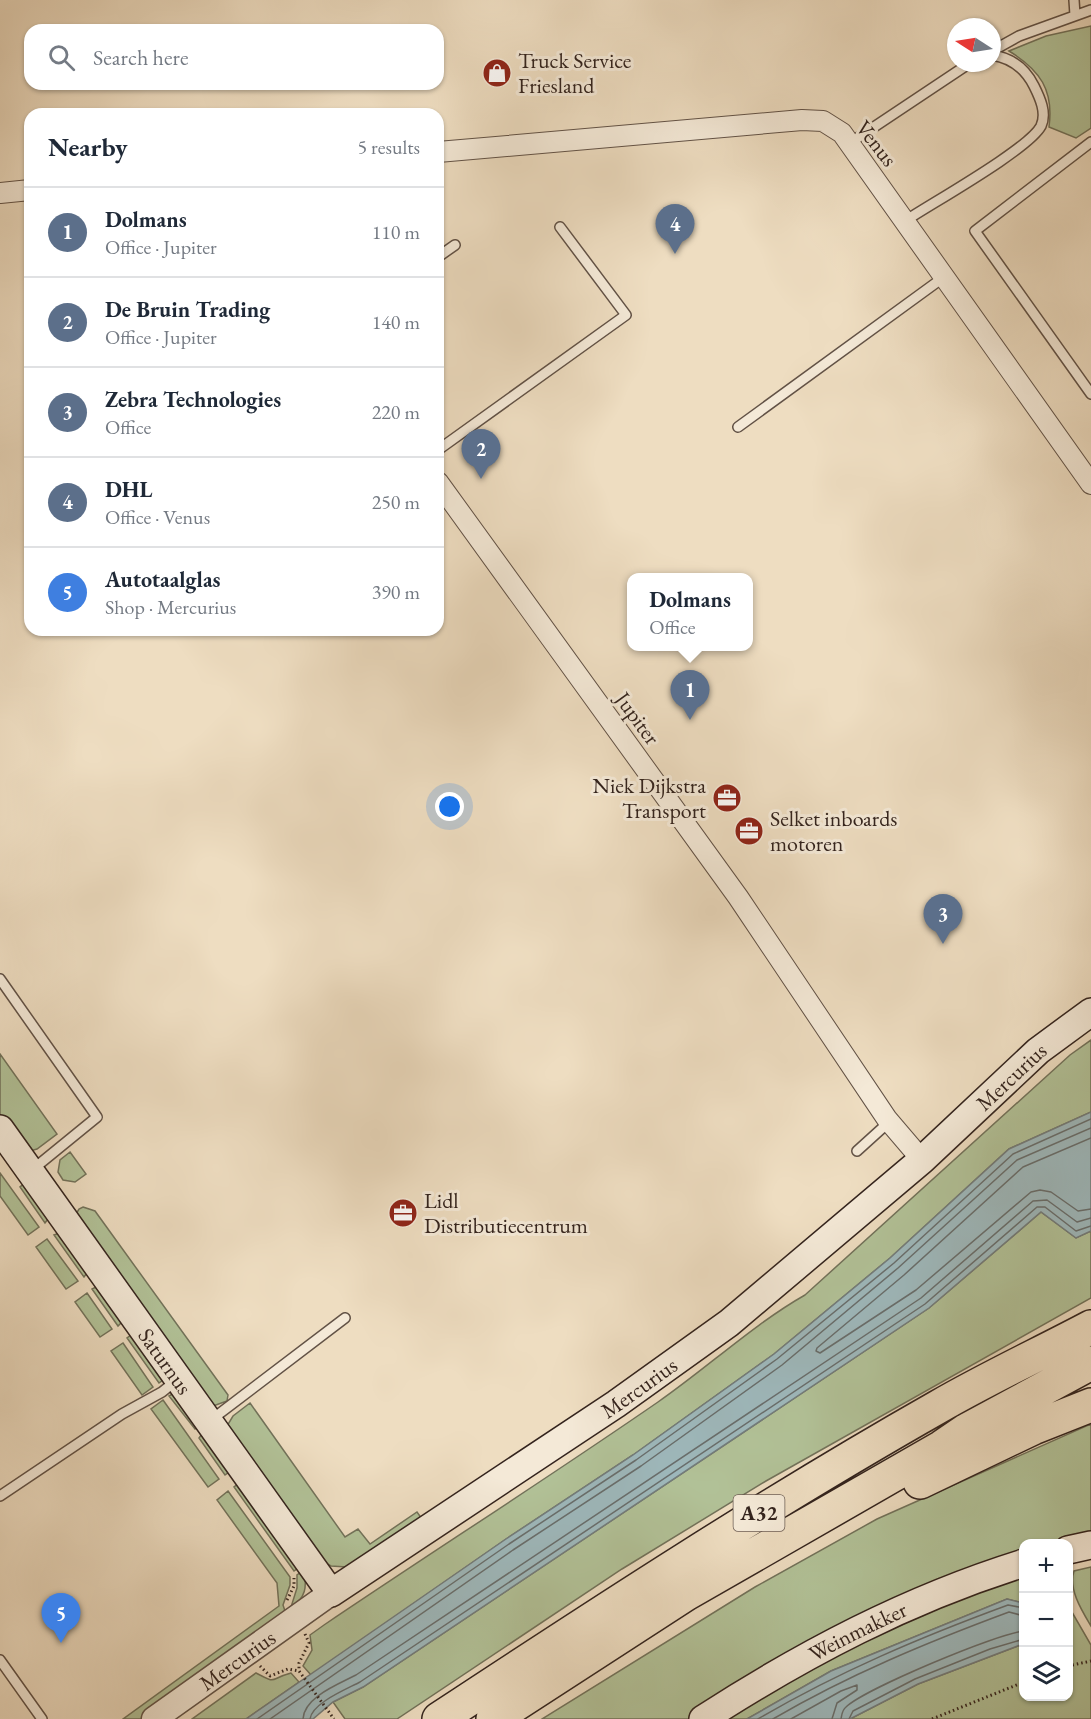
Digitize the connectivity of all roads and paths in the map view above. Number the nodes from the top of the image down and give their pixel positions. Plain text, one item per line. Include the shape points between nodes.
1 (1074, 0) edge
2 (1091, 10) edge
3 (1075, 15) junction
4 (1001, 47) edge
5 (1001, 56) edge
6 (956, 72) edge
7 (1091, 142) edge
8 (850, 143) junction
9 (444, 151) edge
10 (24, 191) edge
11 (0, 193) edge
12 (905, 221) junction
13 (560, 227) dead end
14 (455, 245) dead end
15 (444, 253) edge
16 (944, 277) junction
17 (1091, 394) edge
18 (738, 427) dead end
19 (444, 446) edge
20 (1091, 484) edge
21 (444, 490) edge
22 (0, 979) edge
23 (1091, 1012) edge
24 (890, 1122) junction
25 (0, 1129) edge
26 (857, 1151) dead end
27 (922, 1160) junction
28 (30, 1172) junction
29 (345, 1318) dead end
30 (1091, 1327) edge
31 (1091, 1363) edge
32 (179, 1379) junction
33 (1091, 1405) edge
34 (209, 1422) junction
35 (0, 1496) edge
36 (1091, 1545) edge
37 (1073, 1549) edge
38 (1019, 1564) edge
39 (331, 1593) junction
40 (686, 1594) junction
41 (299, 1626) dead end
42 (0, 1660) edge
43 (1091, 1662) edge
44 (259, 1665) dead end
45 (1073, 1665) edge
46 (299, 1671) junction
47 (1019, 1684) edge
48 (42, 1719) edge
49 (154, 1719) edge
50 (334, 1719) edge
51 (439, 1719) edge
52 (493, 1719) edge
53 (703, 1719) edge
54 (932, 1719) edge

1 - 3 lane
2 - 3 lane
3 - 4 lane via 1019,36
5 - 12 lane via 1019,65 1031,80 1044,111 1041,125 1026,143
6 - 8 lane
7 - 17 lane via 975,231
8 - 9 street, Venus via 823,122 802,120
8 - 12 street, Venus
10 - 11 street
12 - 16 street, Venus
13 - 19 lane via 626,315
14 - 15 lane
16 - 18 lane
16 - 20 street, Venus
21 - 24 street, Jupiter via 738,897
22 - 28 lane via 97,1117
23 - 27 main road, Mercurius via 1038,1051
24 - 26 lane
24 - 27 street, Jupiter
25 - 28 main road, Saturnus
27 - 39 main road, Mercurius via 729,1323 616,1404
28 - 32 main road, Saturnus
29 - 34 lane
30 - 51 highway, A32 via 940,1406 762,1510
31 - 40 highway, A32 via 967,1430
32 - 34 main road, Saturnus
32 - 35 lane
33 - 40 highway, A32 via 932,1476 765,1562
34 - 39 main road, Saturnus
36 - 37 main road
38 - 53 main road, Weinmakker via 943,1591 867,1625 800,1659
39 - 49 street, Mercurius
40 - 52 highway, A32
41 - 46 path via 309,1643
42 - 48 lane
43 - 45 path
44 - 46 path via 270,1676 291,1668
46 - 50 path
47 - 54 path

